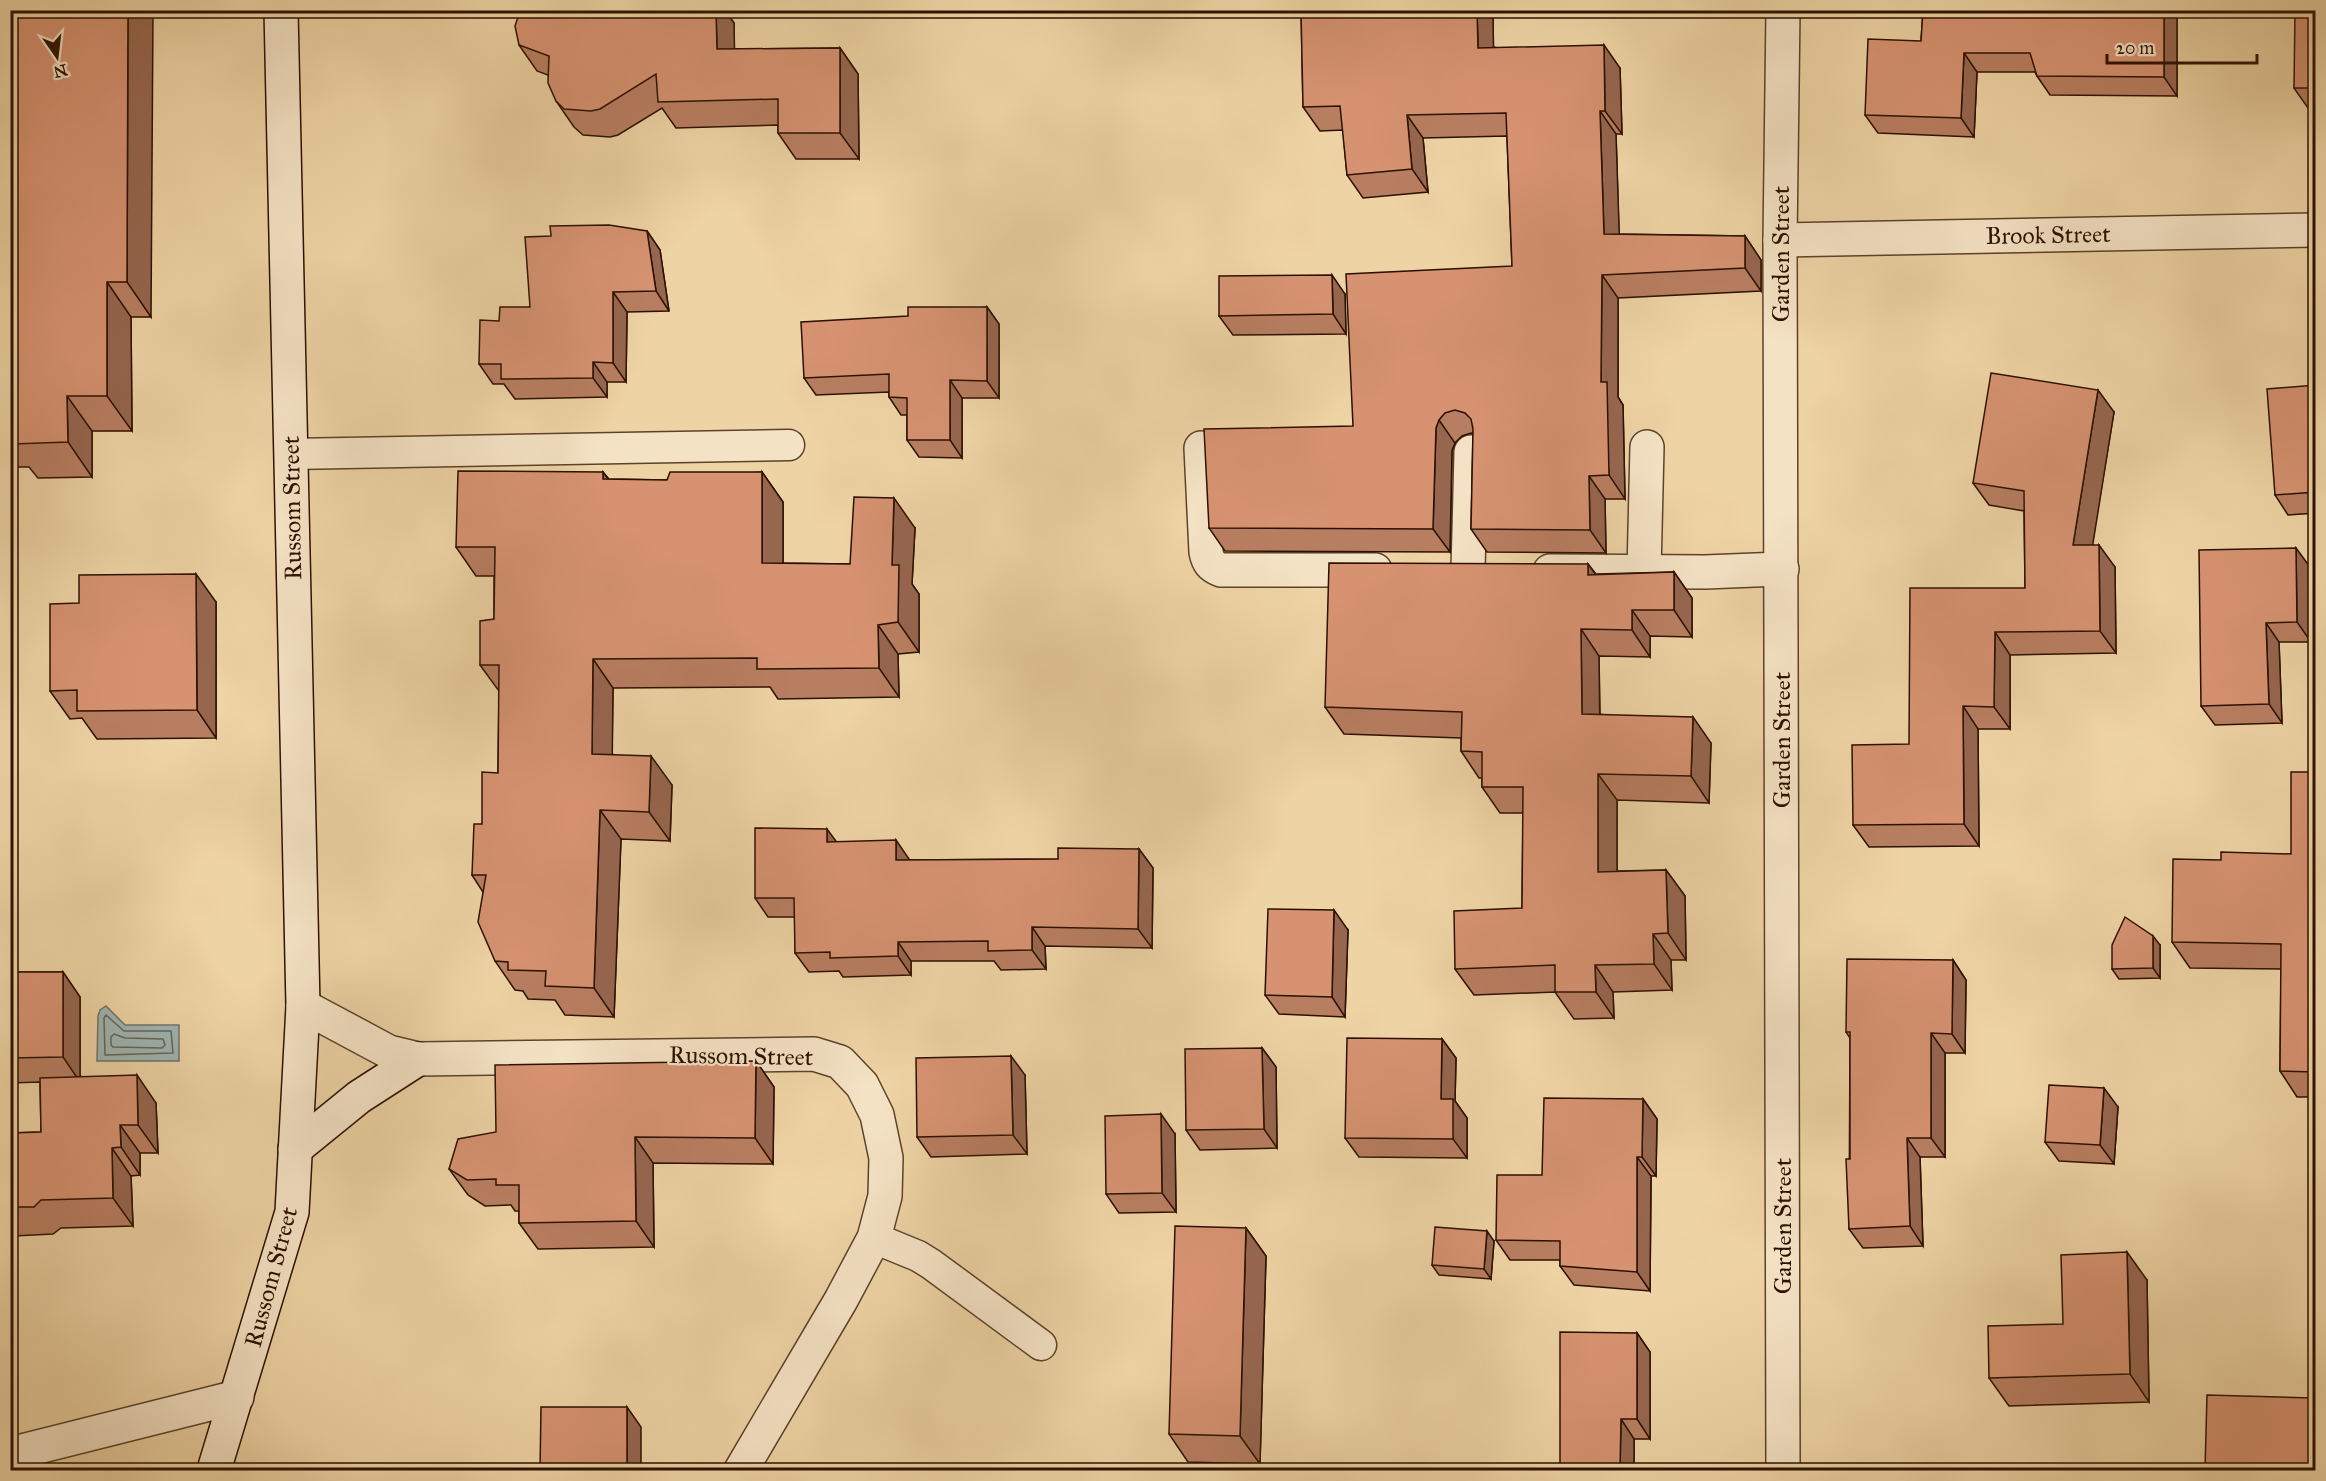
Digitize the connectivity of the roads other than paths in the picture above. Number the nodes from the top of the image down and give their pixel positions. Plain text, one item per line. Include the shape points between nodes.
1 (281, 10) edge
2 (1783, 10) edge
3 (2316, 230) edge
4 (1780, 240) junction
5 (789, 445) dead end
6 (1647, 447) dead end
7 (1201, 448) dead end
8 (1471, 452) edge
9 (291, 454) junction
10 (1782, 569) junction
11 (1468, 570) junction
12 (1644, 571) junction
13 (303, 1006) junction
14 (418, 1059) junction
15 (295, 1149) junction
16 (874, 1238) junction
17 (1041, 1345) dead end
18 (237, 1397) junction
19 (10, 1454) edge
20 (214, 1470) edge
21 (741, 1470) edge
22 (1784, 1470) edge

1 - 9 street, Russom Street
2 - 4 street, Garden Street
3 - 4 street, Brook Street
4 - 10 street, Garden Street
5 - 9 lane
6 - 12 street
7 - 11 street via 1206,552 1213,567
8 - 11 street
9 - 13 street, Russom Street
10 - 12 street
10 - 22 street, Garden Street
11 - 12 street
13 - 14 street, Russom Street via 389,1052
13 - 15 street, Russom Street
14 - 15 street via 359,1097
14 - 16 street, Russom Street via 763,1053 814,1054 840,1062 862,1085 877,1115 886,1158 885,1196
15 - 18 street, Russom Street via 292,1212
16 - 17 lane via 932,1264
16 - 21 street, Russom Street
18 - 19 street
18 - 20 street, Russom Street

